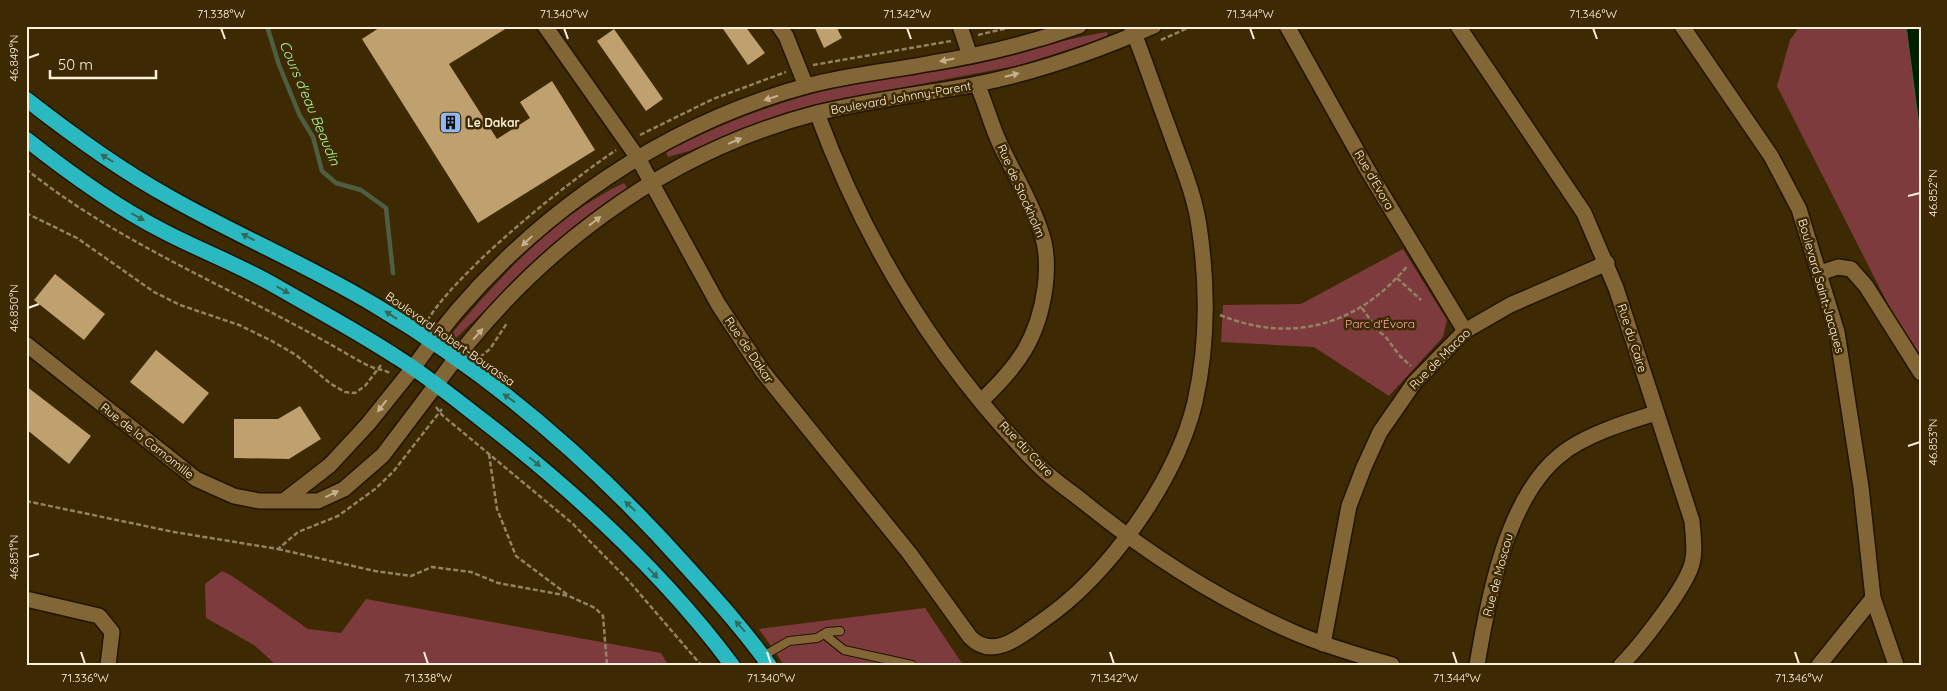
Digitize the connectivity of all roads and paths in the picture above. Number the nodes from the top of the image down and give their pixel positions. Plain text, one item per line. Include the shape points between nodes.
1 (545, 26) edge
2 (779, 26) edge
3 (960, 26) edge
4 (1079, 26) edge
5 (1154, 26) edge
6 (1192, 26) edge
7 (1287, 26) edge
8 (1458, 26) edge
9 (1682, 26) edge
10 (1133, 30) edge
11 (1154, 43) dead end
12 (970, 56) junction
13 (977, 84) junction
14 (806, 86) junction
15 (26, 99) edge
16 (818, 113) junction
17 (26, 139) edge
18 (638, 158) junction
19 (26, 169) edge
20 (651, 181) junction
21 (26, 213) edge
22 (1418, 254) junction
23 (1607, 263) junction
24 (1820, 273) junction
25 (1397, 278) junction
26 (1421, 300) dead end
27 (1362, 307) junction
28 (433, 310) dead end
29 (1220, 315) dead end
30 (512, 317) dead end
31 (427, 321) dead end
32 (1465, 331) junction
33 (431, 342) junction
34 (26, 344) edge
35 (481, 356) dead end
36 (455, 359) junction
37 (381, 365) dead end
38 (413, 368) junction
39 (379, 369) junction
40 (386, 370) dead end
41 (1921, 373) edge
42 (1419, 378) junction
43 (436, 385) junction
44 (981, 401) junction
45 (1656, 413) junction
46 (436, 416) dead end
47 (488, 452) junction
48 (285, 500) junction
49 (1127, 536) junction
50 (278, 549) dead end
51 (569, 596) junction
52 (1873, 598) junction
53 (26, 599) edge
54 (840, 631) dead end
55 (824, 634) junction
56 (1323, 644) junction
57 (766, 660) edge
58 (108, 665) edge
59 (607, 665) edge
60 (701, 665) edge
61 (732, 665) edge
62 (912, 665) edge
63 (1392, 665) edge
64 (1477, 665) edge
65 (1621, 665) edge
66 (1818, 665) edge
67 (1896, 665) edge

1 - 18 street, Rue de Dakar
2 - 14 street
3 - 12 street
4 - 12 street
5 - 10 street, Boulevard Johnny-Parent
6 - 11 path
7 - 22 street, Rue d'Evora
8 - 23 street, Rue du Caire via 1584,213
9 - 24 street, Boulevard Saint-Jacques via 1786,182 1799,209
13 -> 10 street, Boulevard Johnny-Parent via 1077,57
10 - 49 street via 1190,187 1199,225 1207,312 1194,404 1177,451 1155,496
12 -> 14 street
13 - 16 street, Boulevard Johnny-Parent via 883,98
13 - 44 street, Rue de Stockholm via 1044,243 1046,275 1041,315 1028,346 1002,381
14 -> 18 street via 750,104
33 -> 15 highway, Boulevard Robert-Bourassa via 345,288 170,198 74,137
20 -> 16 street, Boulevard Johnny-Parent via 746,136
16 - 44 street, Rue du Caire via 856,207 904,296 945,357
17 -> 38 highway via 124,209 276,286
18 - 20 street, Rue de Dakar
18 -> 33 street via 542,227 486,280
19 - 39 path via 115,229 171,261
36 -> 20 street, Boulevard Johnny-Parent via 524,282 565,245
20 - 49 street, Rue de Dakar via 718,304 762,372 910,554 977,644 987,648 1011,643 1057,611 1092,580
21 - 39 path via 77,238 154,292 270,340 345,392 355,393
22 - 25 path
22 - 32 street, Rue d'Evora
23 - 32 street, Rue de Macao via 1510,305
23 - 45 street, Rue du Caire
24 - 41 street via 1838,267 1851,269 1866,286
24 - 52 street, Boulevard Saint-Jacques via 1837,332 1850,406
25 - 26 path
25 - 27 path
27 - 29 path via 1337,320 1291,329 1240,323
27 - 42 path via 1378,331
28 - 31 path
30 - 35 path via 490,349
32 - 42 street, Rue de Macao
33 - 36 highway, Boulevard Robert-Bourassa
33 - 38 street
34 - 48 street, Rue de la Camomille via 196,480 234,496 259,501
36 - 43 street, Boulevard Johnny-Parent
57 -> 36 highway, Boulevard Robert-Bourassa via 642,516 538,420
37 - 39 path
38 - 43 highway
38 -> 48 street via 330,465
39 - 40 path
42 - 56 street, Rue de Macao via 1380,432 1349,506
48 -> 43 street, Rue de la Camomille via 318,501 344,489 382,455
43 -> 61 highway via 517,447 619,537 665,585
44 - 49 street, Rue du Caire via 1040,467
45 - 64 street, Rue de Moscou via 1596,435 1559,456 1531,486 1508,534
45 - 65 street, Rue du Caire via 1692,521 1694,544 1691,566 1679,590
46 - 47 path via 441,410
47 - 51 path via 498,509 516,556
47 - 60 path via 578,529 628,580
49 - 56 street, Rue du Caire via 1218,595
50 - 51 path via 411,576 432,567 471,572 498,583
51 - 59 path via 595,608 603,616
52 - 66 street
52 - 67 street, Boulevard Saint-Jacques
53 - 58 street via 99,616 112,632
54 - 55 lane
55 - 57 lane via 817,638 788,641
55 - 62 lane via 844,650
56 - 63 street, Rue du Caire

